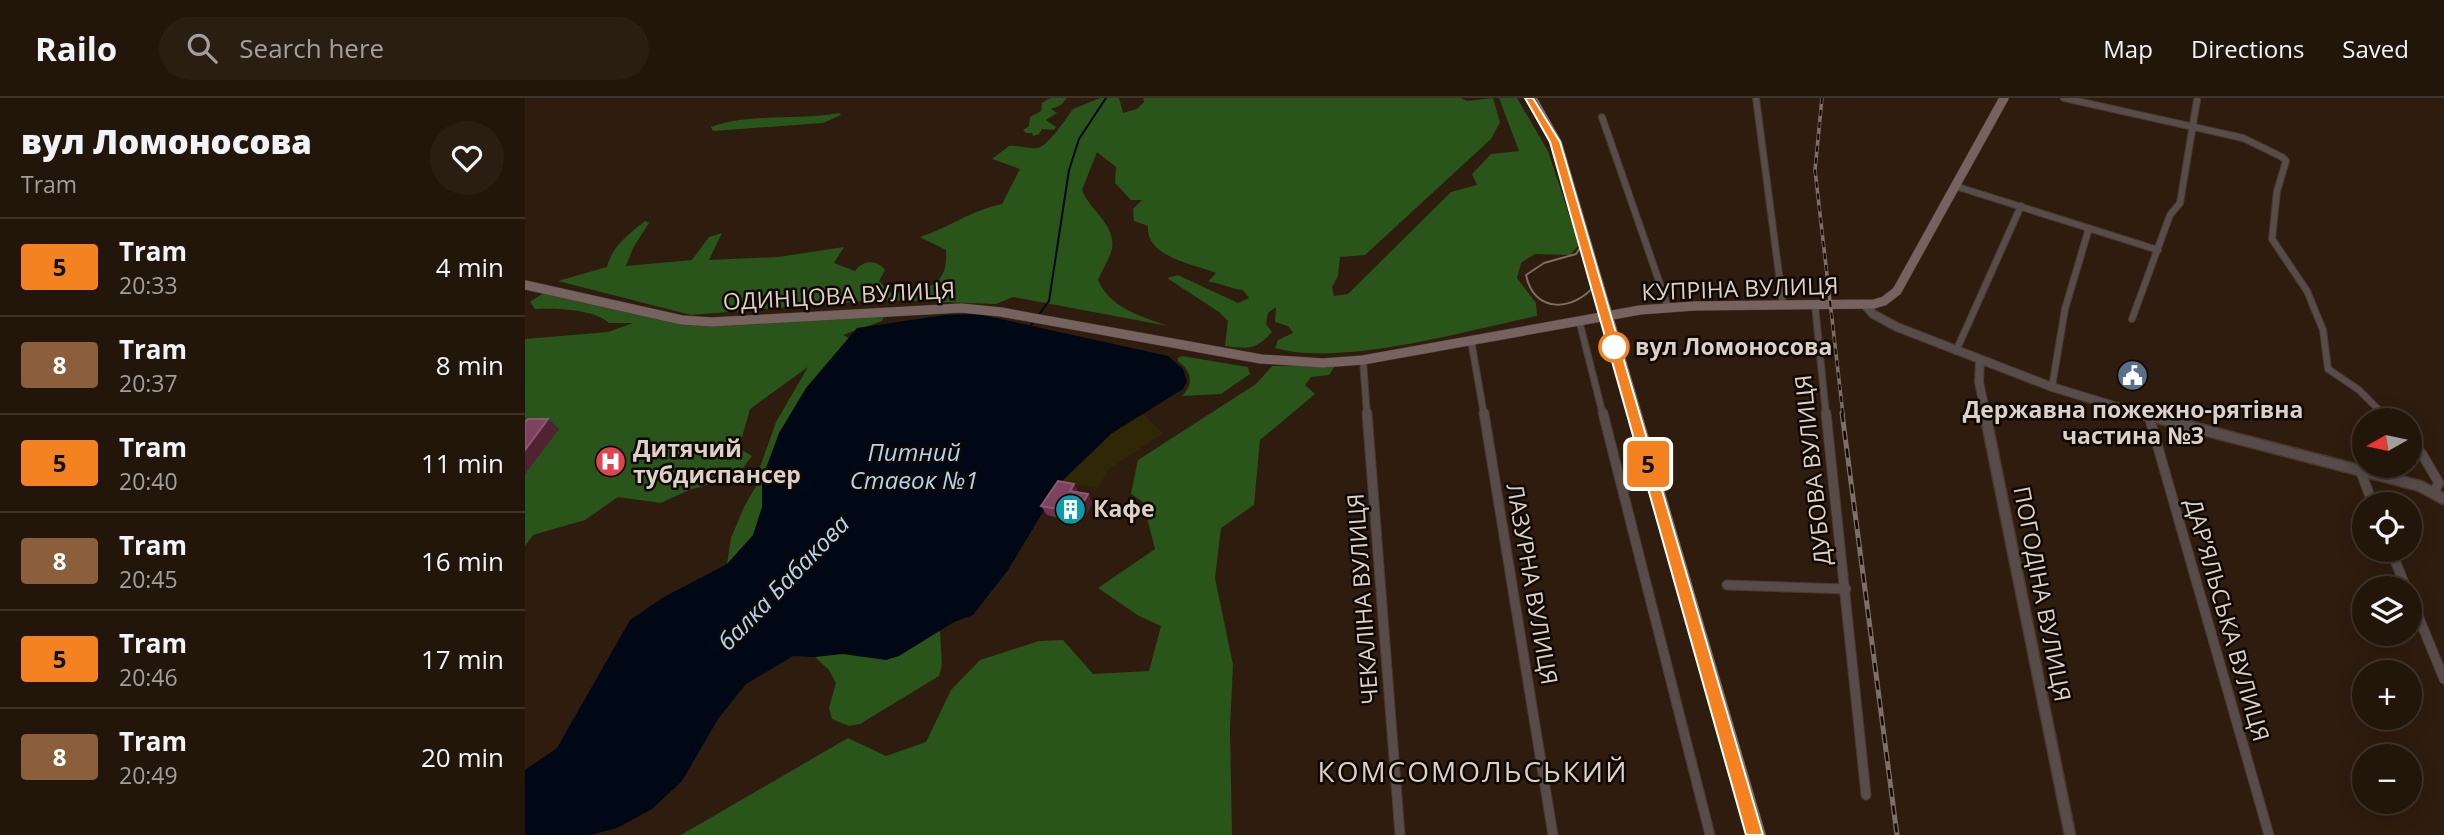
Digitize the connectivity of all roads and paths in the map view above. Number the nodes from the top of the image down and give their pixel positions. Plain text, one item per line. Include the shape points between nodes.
1 (1756, 98) edge
2 (2004, 98) edge
3 (2064, 98) edge
4 (2197, 100) dead end
5 (1602, 117) dead end
6 (2190, 128) junction
7 (1955, 186) junction
8 (2021, 206) junction
9 (2089, 228) junction
10 (2158, 250) junction
11 (525, 285) edge
12 (1864, 304) junction
13 (1783, 305) junction
14 (1815, 305) junction
15 (1668, 307) junction
16 (2132, 319) dead end
17 (1579, 320) junction
18 (1471, 340) junction
19 (1956, 351) junction
20 (1363, 360) junction
21 (1980, 361) junction
22 (2052, 387) junction
23 (2377, 408) edge
24 (2149, 416) junction
25 (2422, 454) edge
26 (2352, 468) edge
27 (2387, 478) edge
28 (2434, 492) junction
29 (2444, 499) edge
30 (1727, 585) dead end
31 (1846, 589) junction
32 (2422, 625) edge
33 (2444, 679) edge
34 (1866, 794) dead end
35 (1400, 835) edge
36 (1553, 835) edge
37 (1710, 835) edge
38 (2070, 835) edge
39 (2269, 835) edge

1 - 13 street
2 - 7 main road, КУПРІНА ВУЛИЦЯ
3 - 6 street
4 - 6 street
5 - 15 street
6 - 10 street via 2180,203 2170,215
6 - 23 street via 2243,138 2286,161 2271,239 2307,291 2323,330 2328,369
7 - 8 street
7 - 12 main road, КУПРІНА ВУЛИЦЯ via 1897,291 1884,301
8 - 9 street
8 - 19 street
9 - 10 street
9 - 22 street via 2065,309
10 - 16 street
11 - 20 main road, ОДИНЦОВА ВУЛИЦЯ via 692,321 961,308 1261,359
12 - 14 main road, КУПРІНА ВУЛИЦЯ
12 - 19 street via 1885,321
13 - 14 main road, КУПРІНА ВУЛИЦЯ
13 - 15 main road, КУПРІНА ВУЛИЦЯ
14 - 31 street, ДУБОВА ВУЛИЦЯ
15 - 17 main road, КУПРІНА ВУЛИЦЯ
17 - 18 main road, КУПРІНА ВУЛИЦЯ
17 - 37 street
18 - 20 main road, КУПРІНА ВУЛИЦЯ
18 - 36 street, ЛАЗУРНА ВУЛИЦЯ
19 - 21 street
20 - 35 street, ЧЕКАЛІНА ВУЛИЦЯ
21 - 22 street
21 - 38 street, ПОГОДІНА ВУЛИЦЯ via 1982,395
22 - 24 street
24 - 26 street
24 - 39 street, ДАР’ЯЛЬСЬКА ВУЛИЦЯ
25 - 28 street via 2439,483
27 - 28 street
28 - 29 street
30 - 31 street, ДУБОВА ВУЛИЦЯ
31 - 34 street, ДУБОВА ВУЛИЦЯ
32 - 33 street

